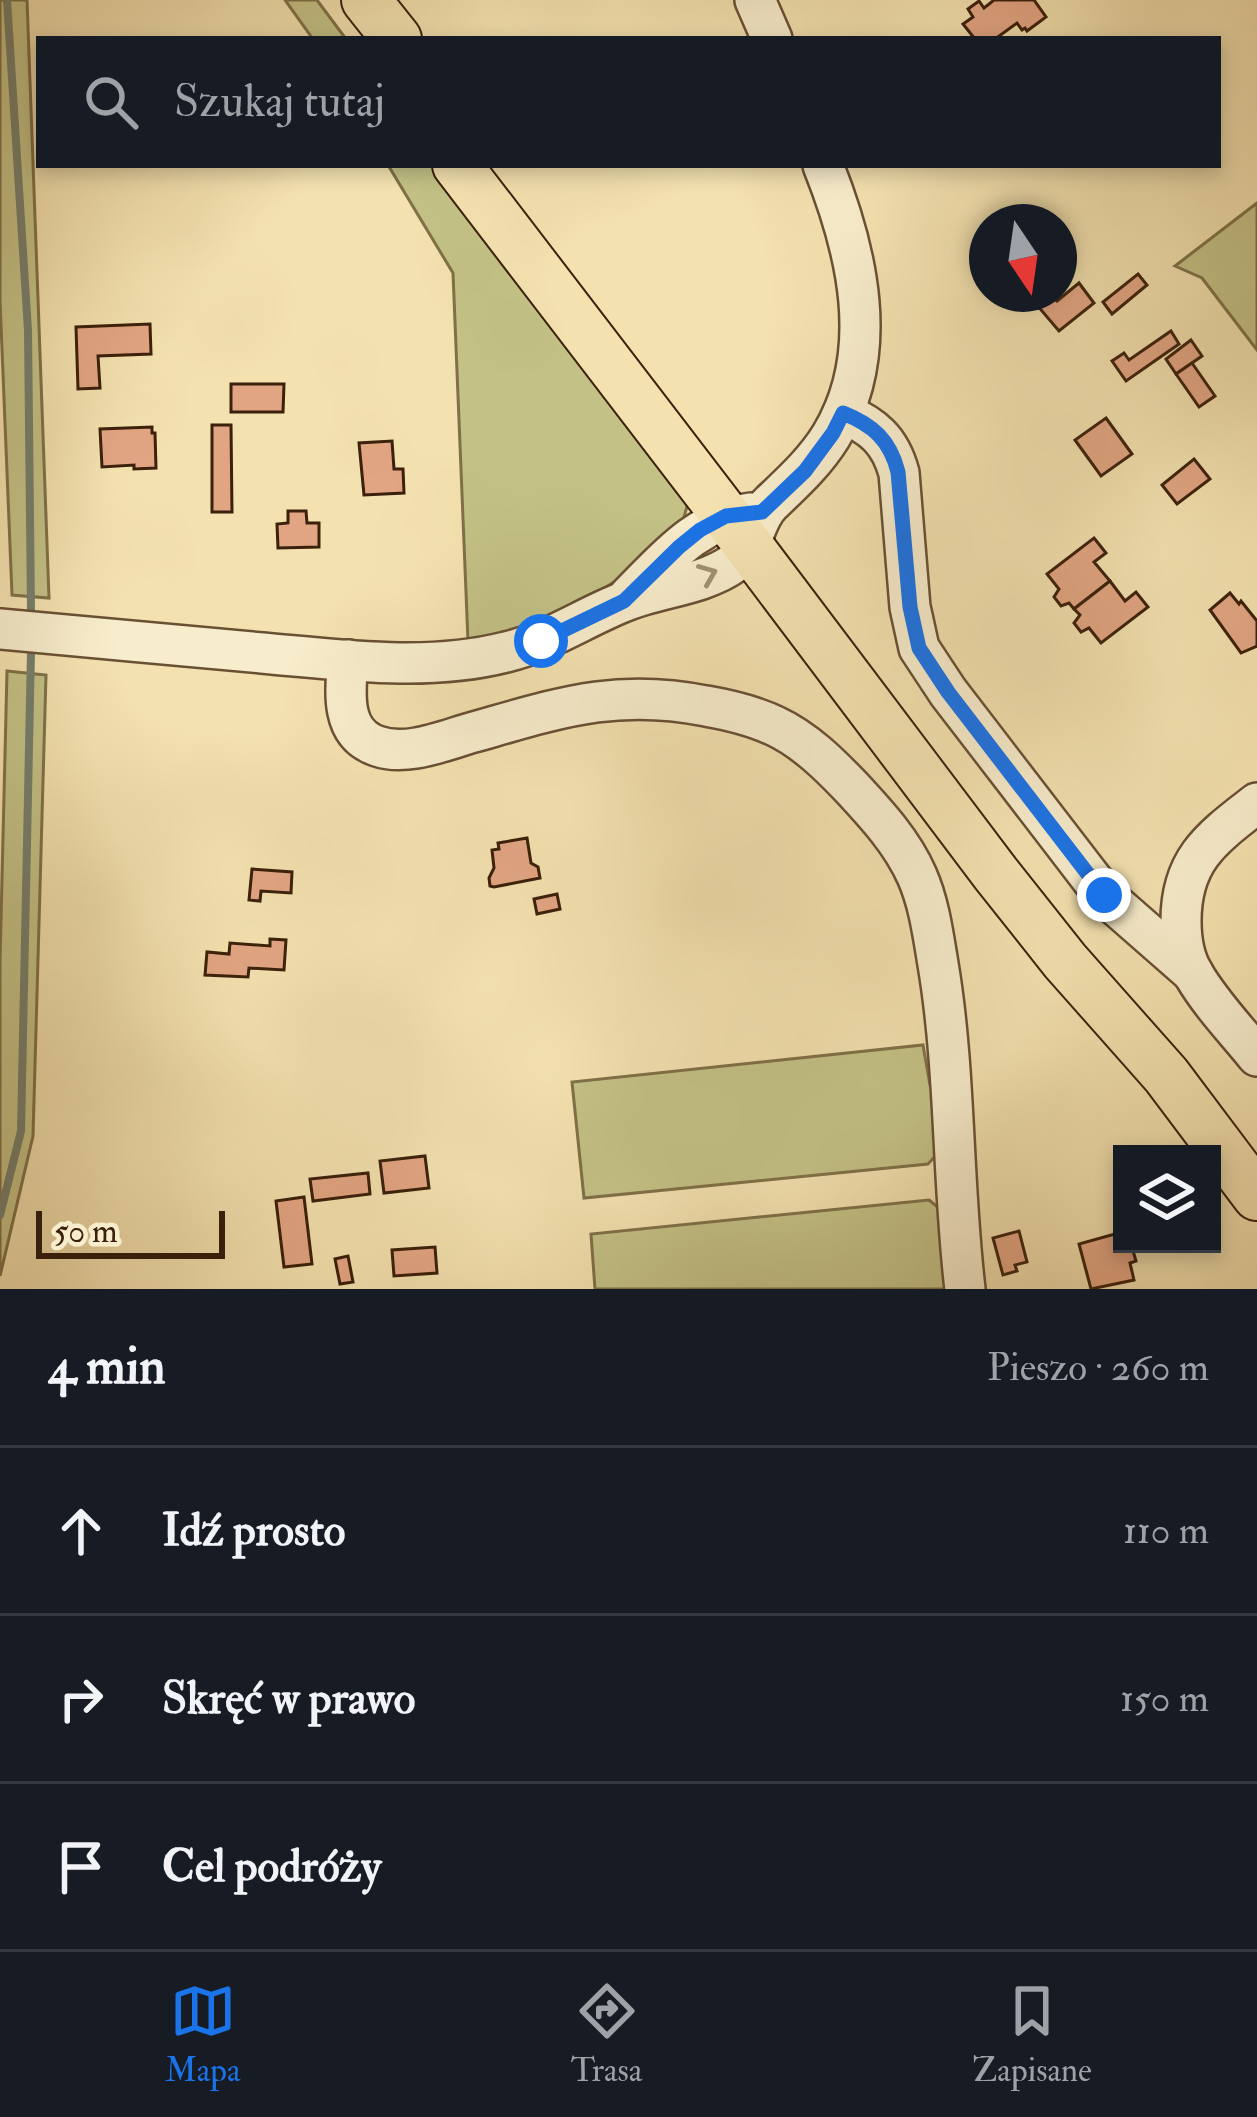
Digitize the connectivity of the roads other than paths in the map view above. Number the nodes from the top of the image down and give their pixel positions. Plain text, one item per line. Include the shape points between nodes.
1 (336, 0) edge
2 (365, 0) edge
3 (755, 0) edge
4 (362, 36) edge
5 (395, 36) edge
6 (771, 36) edge
7 (459, 168) edge
8 (499, 168) edge
9 (824, 168) edge
10 (843, 413) junction
11 (746, 525) junction
12 (0, 629) edge
13 (348, 660) junction
14 (1257, 802) edge
15 (1192, 974) junction
16 (1257, 1056) edge
17 (1257, 1196) edge
18 (964, 1289) edge

1 - 4 main road
2 - 5 main road
3 - 6 street
7 - 11 main road
8 - 11 main road
9 - 10 street via 860,305 861,344
10 - 11 street via 805,471
10 - 15 street via 884,437 894,454 919,648 1104,895
11 - 13 street via 700,530 624,601 506,652 430,662
11 - 17 main road via 990,815
12 - 13 street
13 - 18 street via 350,723 391,750 563,707 643,697 776,726 829,763 907,857 930,915 946,1008
14 - 15 street via 1210,839 1184,883 1181,936
15 - 16 street

